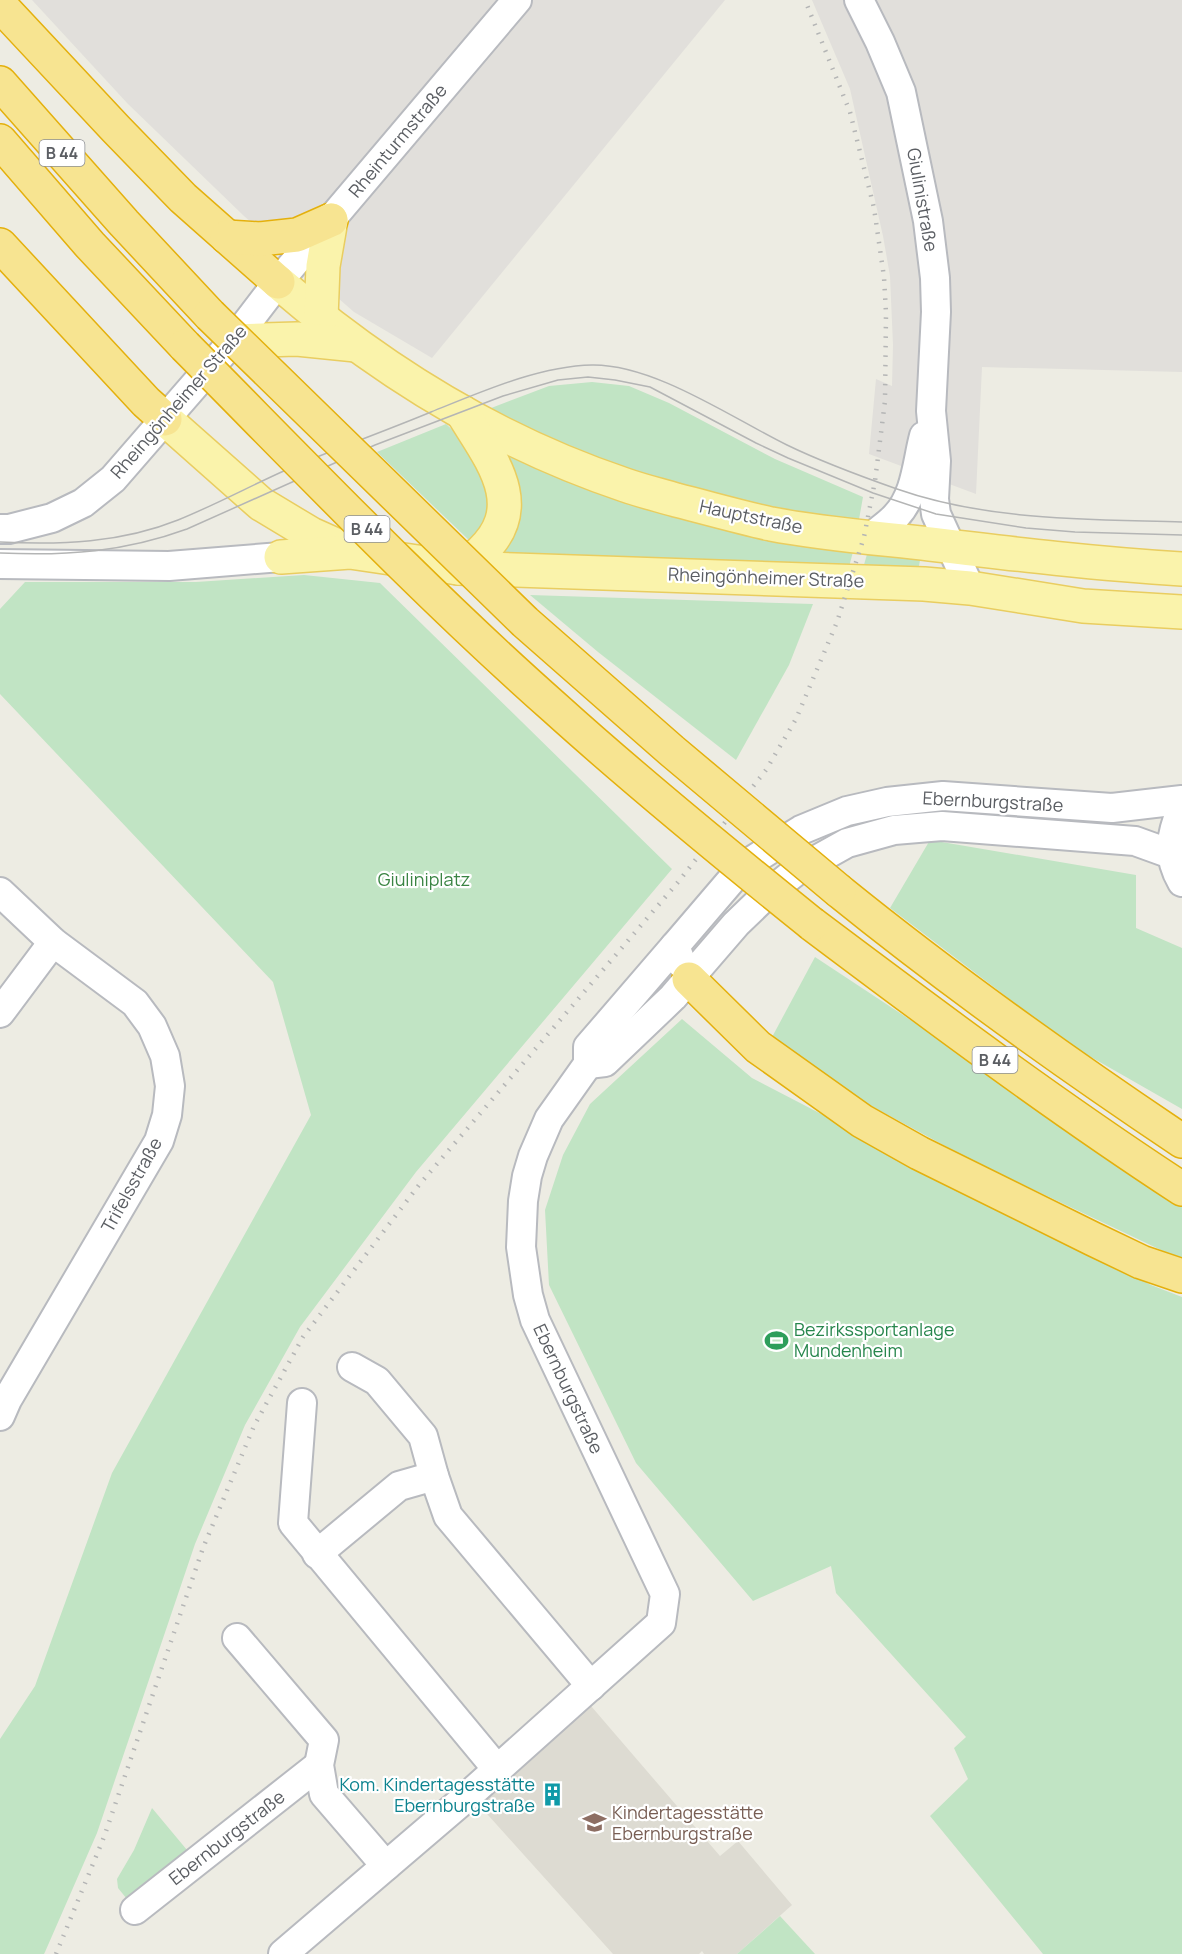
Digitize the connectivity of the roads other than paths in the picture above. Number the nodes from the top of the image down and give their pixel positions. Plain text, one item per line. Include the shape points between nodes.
1 (517, 0) edge
2 (859, 0) edge
3 (0, 5) edge
4 (0, 83) edge
5 (0, 141) edge
6 (332, 220) junction
7 (227, 237) junction
8 (0, 245) edge
9 (278, 282) junction
10 (321, 318) junction
11 (233, 341) junction
12 (357, 345) junction
13 (932, 401) junction
14 (462, 412) junction
15 (165, 419) junction
16 (0, 529) edge
17 (871, 538) junction
18 (951, 547) junction
19 (351, 552) junction
20 (281, 557) joint
21 (0, 564) edge
22 (458, 568) junction
23 (1182, 569) edge
24 (969, 588) junction
25 (1182, 612) edge
26 (1182, 800) edge
27 (1182, 807) edge
28 (1171, 854) junction
29 (1182, 882) edge
30 (0, 892) edge
31 (53, 942) junction
32 (675, 946) junction
33 (689, 979) junction
34 (0, 1013) edge
35 (588, 1064) junction
36 (1182, 1141) edge
37 (1182, 1189) edge
38 (1182, 1276) edge
39 (352, 1368) dead end
40 (302, 1402) dead end
41 (0, 1416) edge
42 (434, 1476) junction
43 (317, 1554) junction
44 (237, 1638) dead end
45 (591, 1686) junction
46 (319, 1765) junction
47 (497, 1769) junction
48 (386, 1866) junction
49 (135, 1910) dead end
50 (285, 1953) edge

1 - 6 street, Rheinturmstraße
2 - 13 street, Giulinistraße via 901,92 928,221 936,312
3 - 7 highway via 183,198
4 - 36 highway, B 44, bridge via 210,315 525,622 839,891 961,986
5 - 37 highway, B 44, bridge via 185,346 367,529 554,707 812,924 977,1047
6 - 7 highway via 297,235
6 - 9 street, Rheinturmstraße
6 - 10 main road via 323,266
7 - 9 highway
8 - 15 highway
9 - 10 main road, Hauptstraße
9 - 11 street, Rheingönheimer Straße
10 - 12 main road, Hauptstraße
11 - 12 main road via 297,339
11 - 15 street, Rheingönheimer Straße
12 - 14 main road, Hauptstraße
13 - 17 street, Giulinistraße via 905,504
13 - 18 street, Giulinistraße via 934,499 936,514
14 - 17 main road, Hauptstraße via 520,442 626,486 772,524
14 - 22 main road via 499,473 504,493 502,524 482,552
15 - 16 street, Rheingönheimer Straße via 113,478 83,503 52,518
15 - 19 main road via 261,504
17 - 18 main road, Hauptstraße
18 - 23 main road, Hauptstraße
18 - 24 street, Giulinistraße
19 - 20 main road
19 - 22 main road, Rheingönheimer Straße
20 - 21 street via 169,566
22 - 24 main road, Rheingönheimer Straße
24 - 25 main road, Rheingönheimer Straße via 1083,606
26 - 32 street, Ebernburgstraße via 1112,808 943,796 847,811 801,830 753,860
27 - 28 street via 1172,836
28 - 29 street
28 - 33 street, Ebernburgstraße via 1135,841 942,826 874,835 830,851 795,872 736,924
30 - 31 street, Trifelsstraße
31 - 34 street
31 - 41 street, Trifelsstraße via 135,1003 152,1026 165,1056 170,1086 167,1115 159,1141
32 - 33 street
32 - 35 street, Ebernburgstraße via 588,1047
33 - 35 street, Ebernburgstraße via 605,1062
33 - 38 highway via 758,1047 862,1121 1093,1239
35 - 45 street, Ebernburgstraße via 549,1119 532,1156 523,1201 524,1272 535,1320 665,1594 661,1623
39 - 42 street via 376,1381 423,1436
40 - 43 street via 293,1523
42 - 43 street via 399,1486
42 - 45 street via 448,1516
43 - 47 street
44 - 46 street via 324,1740
45 - 47 street, Ebernburgstraße
46 - 48 street via 324,1794
46 - 49 street, Ebernburgstraße
47 - 48 street, Ebernburgstraße
48 - 50 street, Ebernburgstraße

